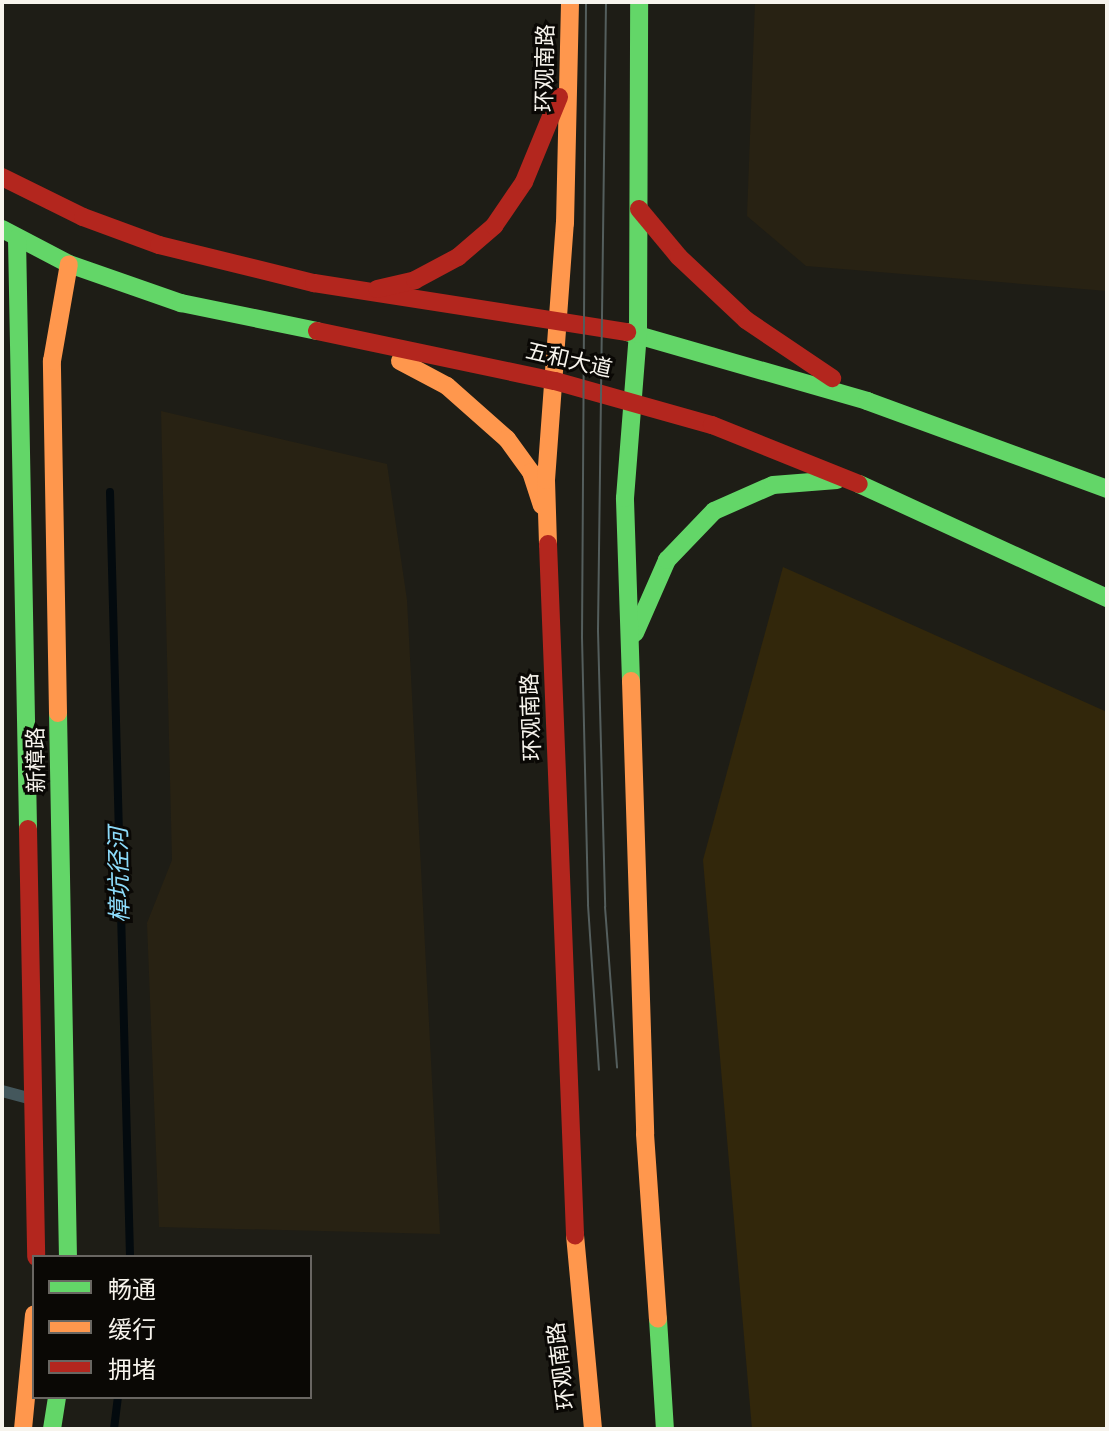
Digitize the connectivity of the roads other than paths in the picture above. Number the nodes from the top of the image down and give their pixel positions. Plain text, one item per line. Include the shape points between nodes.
1 (570, 2) edge
2 (639, 2) edge
3 (569, 69) junction
4 (2, 177) edge
5 (639, 209) junction
6 (10, 234) edge
7 (69, 264) junction
8 (365, 292) junction
9 (557, 322) junction
10 (638, 334) junction
11 (355, 341) junction
12 (555, 381) junction
13 (635, 400) junction
14 (867, 401) junction
15 (861, 484) junction
16 (1107, 489) edge
17 (547, 518) junction
18 (1107, 598) edge
19 (629, 654) junction
20 (2, 1091) edge
21 (34, 1100) junction
22 (36, 1255) edge
23 (68, 1255) edge
24 (32, 1336) edge
25 (57, 1399) edge
26 (23, 1429) edge
27 (52, 1429) edge
28 (593, 1429) edge
29 (665, 1429) edge

1 - 3 main road, 环观南路
2 - 5 main road
3 - 8 main road via 524,182 494,226 458,257 415,280
3 - 9 main road, 环观南路
4 - 8 main road, 五和大道 via 83,217 237,268
5 - 10 main road
5 - 14 main road via 679,257 746,320
6 - 7 main road, 五和大道
6 - 21 main road, 新樟路
7 - 11 main road, 五和大道 via 181,303
7 - 23 main road, 新樟路 via 52,361
8 - 9 main road, 五和大道
9 - 10 main road, 五和大道 via 582,321
9 - 12 main road, 环观南路
10 - 13 main road
10 - 14 main road, 五和大道
11 - 12 main road, 五和大道
11 - 17 main road via 447,386 477,409 531,472
12 - 13 main road, 五和大道
12 - 17 main road, 环观南路
13 - 15 main road, 五和大道
13 - 19 main road via 625,498
14 - 16 main road, 五和大道
15 - 18 main road, 五和大道
15 - 19 main road via 802,479 773,485 714,511 667,560
17 - 28 main road, 环观南路 via 575,1256
19 - 29 main road via 645,1134
20 - 21 lane
21 - 22 main road, 新樟路
24 - 26 main road
25 - 27 main road

